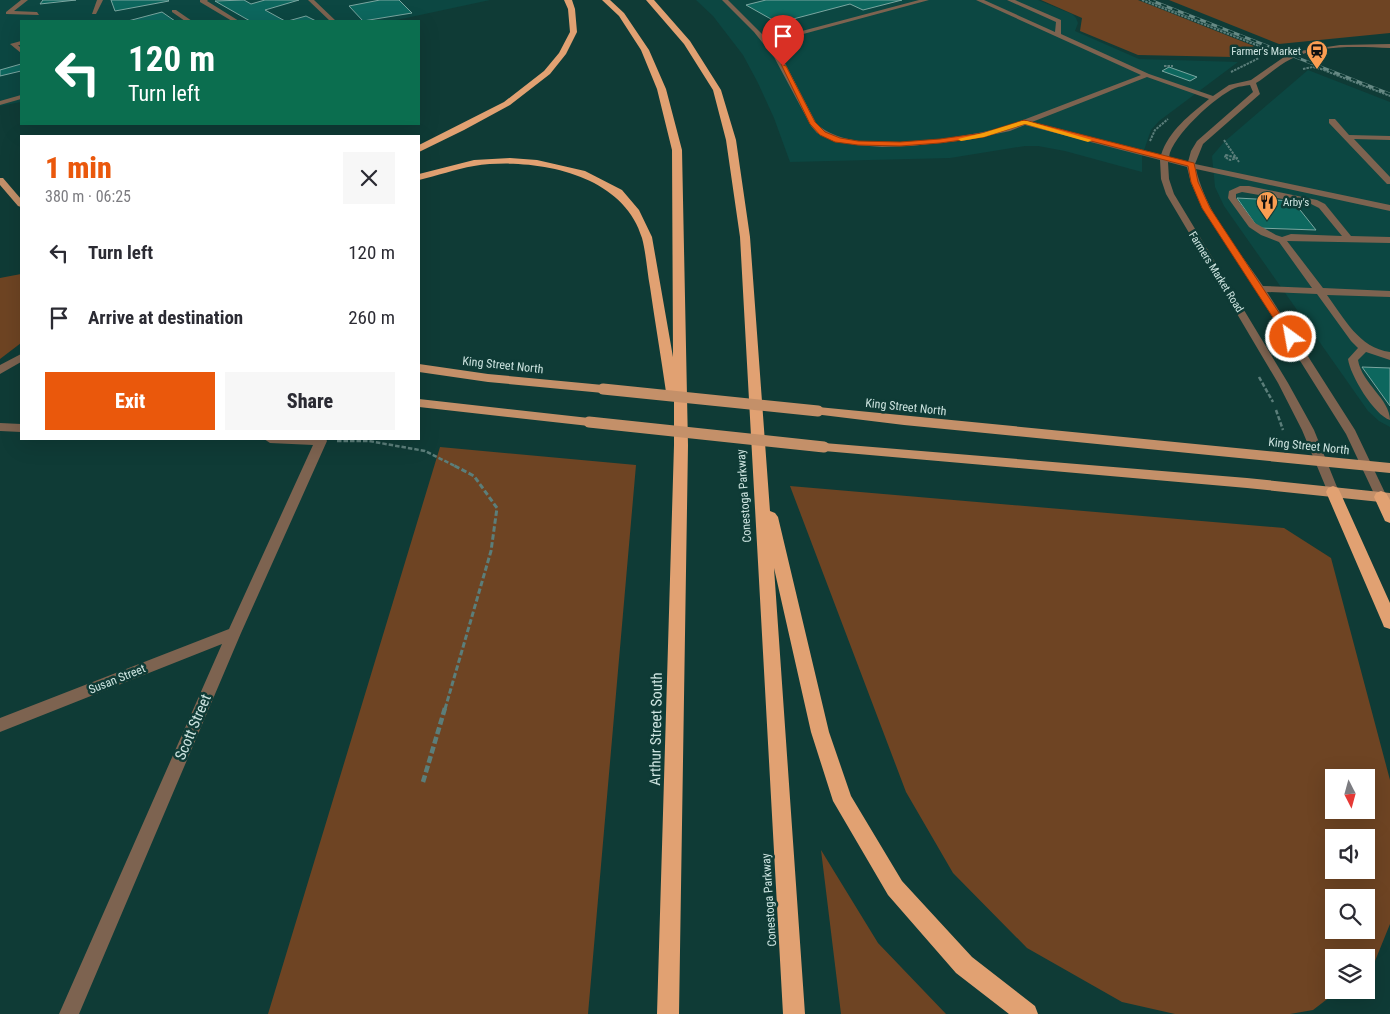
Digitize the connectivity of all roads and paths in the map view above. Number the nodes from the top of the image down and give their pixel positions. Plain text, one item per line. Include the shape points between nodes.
1 (25, 0) edge
2 (100, 0) edge
3 (205, 0) edge
4 (311, 0) edge
5 (568, 0) edge
6 (606, 0) edge
7 (650, 0) edge
8 (725, 0) edge
9 (926, 0) edge
10 (979, 0) edge
11 (1010, 0) edge
12 (1142, 0) edge
13 (174, 11) dead end
14 (94, 13) dead end
15 (37, 14) dead end
16 (188, 20) edge
17 (234, 20) edge
18 (332, 20) edge
19 (1058, 35) junction
20 (767, 42) junction
21 (20, 43) edge
22 (1390, 46) edge
23 (20, 49) edge
24 (1274, 52) dead end
25 (1303, 69) dead end
26 (1147, 75) junction
27 (1252, 82) junction
28 (0, 92) edge
29 (1390, 96) edge
30 (17, 97) edge
31 (1215, 99) junction
32 (0, 103) edge
33 (1332, 121) dead end
34 (1024, 122) junction
35 (1347, 137) junction
36 (1390, 138) edge
37 (1224, 140) dead end
38 (420, 148) edge
39 (1163, 158) junction
40 (1241, 164) dead end
41 (1191, 165) junction
42 (420, 177) edge
43 (0, 180) edge
44 (1390, 182) edge
45 (20, 203) edge
46 (1390, 208) edge
47 (1349, 238) junction
48 (1282, 240) junction
49 (1390, 240) edge
50 (1260, 289) junction
51 (1320, 291) junction
52 (1390, 294) edge
53 (1364, 348) junction
54 (1390, 356) edge
55 (20, 358) edge
56 (420, 368) edge
57 (0, 370) edge
58 (420, 403) edge
59 (1390, 416) edge
60 (0, 427) edge
61 (20, 428) edge
62 (296, 440) edge
63 (321, 441) junction
64 (681, 445) junction
65 (1320, 460) junction
66 (1366, 466) junction
67 (1390, 468) edge
68 (760, 474) junction
69 (1333, 492) junction
70 (1386, 498) edge
71 (1390, 517) edge
72 (1390, 622) edge
73 (234, 632) junction
74 (0, 725) edge
75 (423, 782) dead end
76 (69, 1014) edge
77 (668, 1014) edge
78 (794, 1014) edge
79 (1027, 1014) edge

1 - 15 street via 8,13
2 - 14 street
3 - 17 street via 202,1
4 - 18 street
5 - 38 highway via 574,32 557,61 535,84 483,118
6 - 64 highway via 637,36 654,67 669,109 677,150
7 - 68 highway, Conestoga Parkway via 686,43 717,90 731,140 746,237
8 - 20 street
9 - 20 street
10 - 19 street
11 - 19 street via 1060,21
12 - 24 path
13 - 16 street
19 - 26 street
20 - 34 street via 787,72 812,122 822,133 838,140 900,144 940,141 984,135
21 - 23 street via 13,44
22 - 27 street via 1342,47 1292,56
25 - 29 path via 1321,69
26 - 31 street
26 - 34 street
27 - 31 street via 1234,85
27 - 41 street via 1258,92 1200,143
28 - 30 street
30 - 32 street
31 - 39 street via 1180,127
33 - 35 street
34 - 39 street
35 - 36 street
35 - 44 street
37 - 40 path
39 - 41 street
39 - 65 street, Farmers Market Road via 1163,177 1179,211 1283,383
41 - 46 street
41 - 50 street via 1206,208
42 - 64 highway via 474,163 537,163 582,173 618,192 634,210 647,236
43 - 45 main road
47 - 48 street via 1291,237
47 - 48 street via 1322,206 1314,202 1249,189 1232,193 1232,198 1251,225
47 - 49 street
48 - 51 street
50 - 51 street
50 - 66 street via 1351,433
51 - 52 street
51 - 53 street
53 - 54 street
53 - 59 street via 1353,359 1354,368
55 - 57 street
56 - 65 main road, King Street North, bridge via 914,422
58 - 69 main road, bridge via 824,446
60 - 61 street
62 - 63 street
63 - 73 street, Scott Street
63 - 75 path via 368,441 425,451 474,476 497,508 491,551
64 - 77 highway, Arthur Street South
65 - 66 main road, King Street North
65 - 69 street, Farmers Market Road
66 - 67 main road, King Street North
66 - 70 street
68 - 78 highway, Conestoga Parkway
68 - 79 highway via 820,732 843,801 895,888 964,965
69 - 70 main road
69 - 72 highway
70 - 71 highway
73 - 74 street, Susan Street
73 - 76 street, Scott Street

